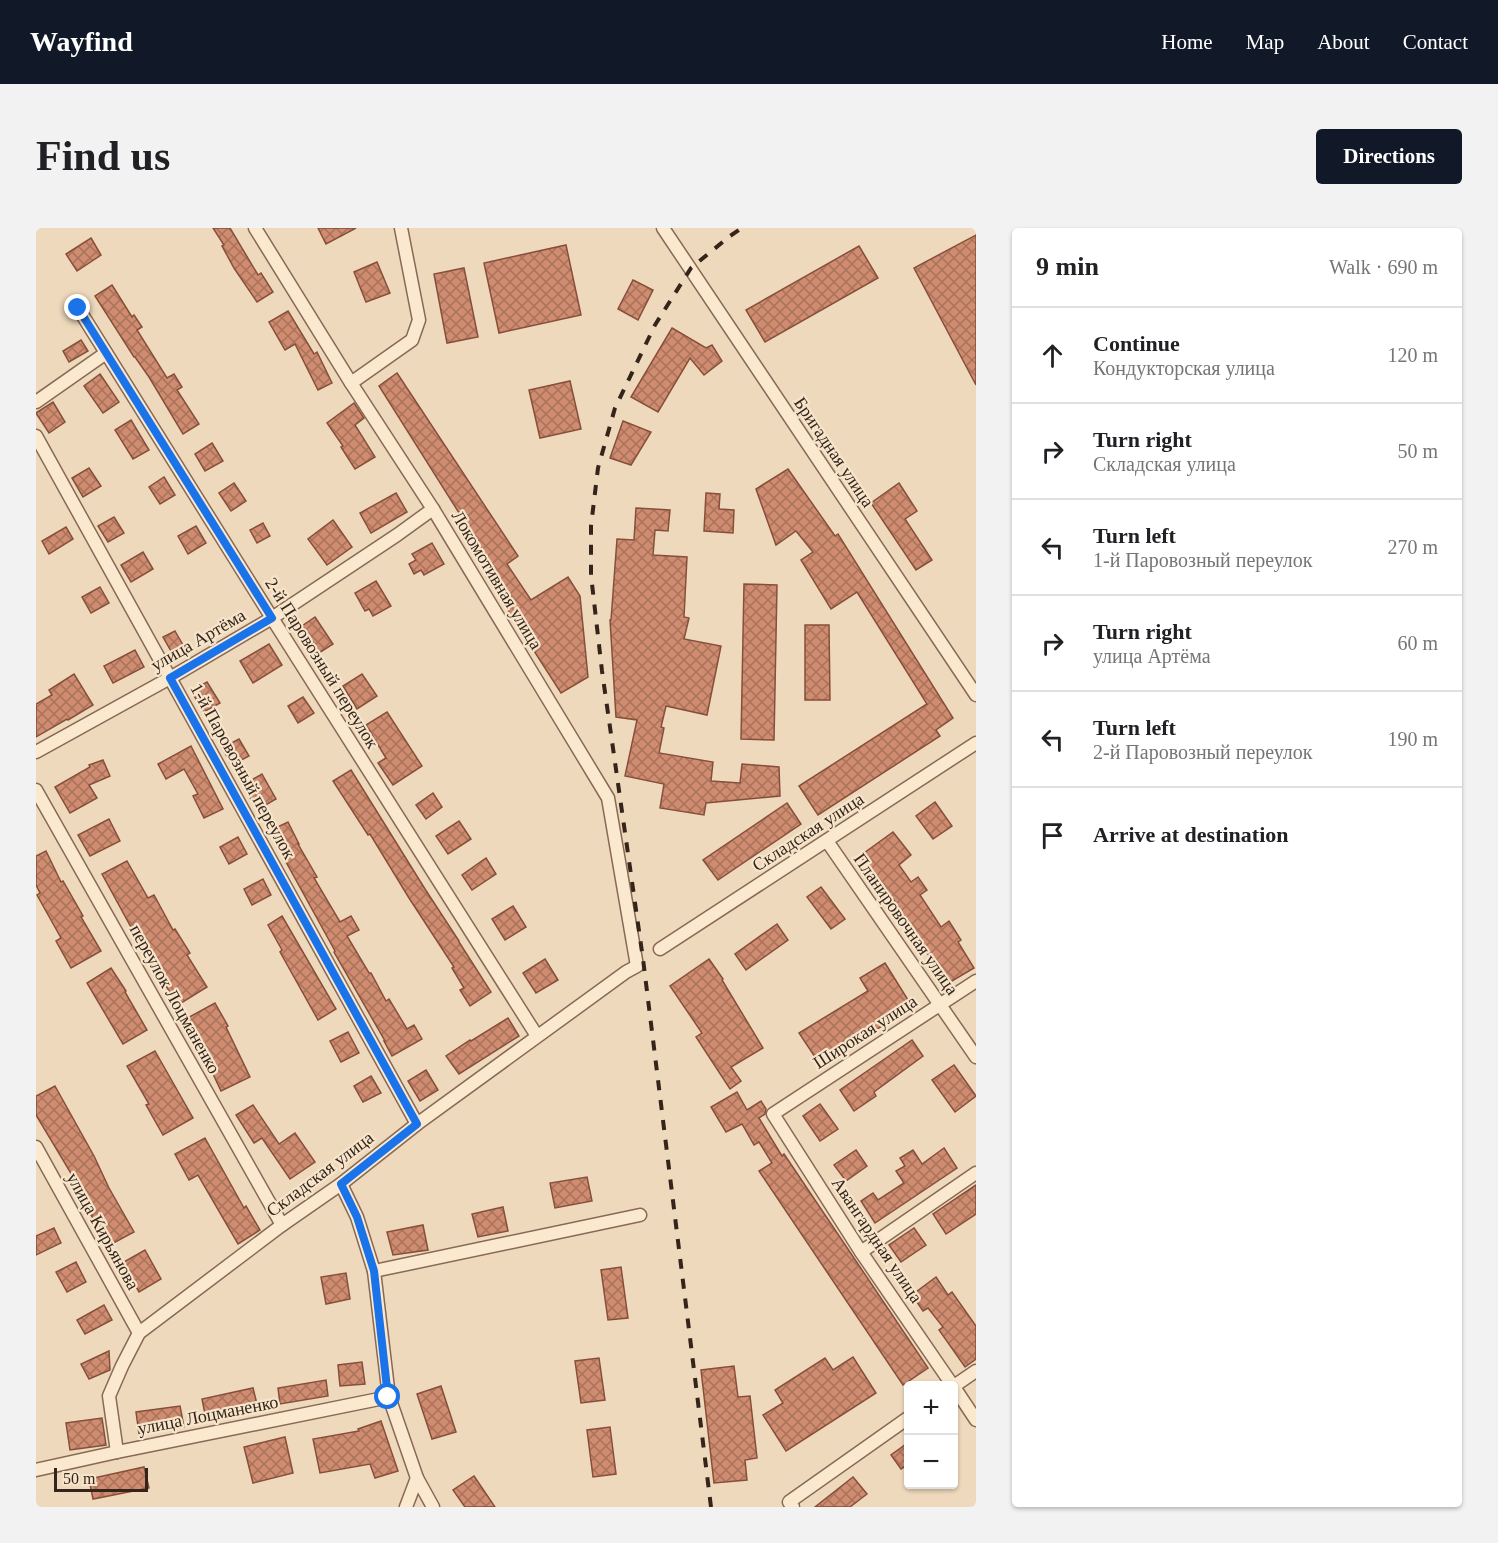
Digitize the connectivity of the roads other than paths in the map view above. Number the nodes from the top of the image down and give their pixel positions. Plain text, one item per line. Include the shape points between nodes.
1 (255, 228) edge
2 (401, 228) edge
3 (663, 228) edge
4 (78, 308) dead end
5 (106, 352) junction
6 (351, 382) junction
7 (36, 402) edge
8 (36, 436) edge
9 (433, 509) junction
10 (272, 618) junction
11 (170, 678) junction
12 (976, 695) edge
13 (976, 743) edge
14 (36, 752) edge
15 (36, 790) edge
16 (827, 841) junction
17 (660, 949) dead end
18 (626, 972) joint
19 (976, 981) edge
20 (940, 1005) junction
21 (537, 1036) junction
22 (976, 1057) edge
23 (773, 1114) joint
24 (417, 1124) junction
25 (36, 1147) edge
26 (976, 1173) edge
27 (341, 1184) junction
28 (640, 1215) dead end
29 (282, 1225) junction
30 (861, 1252) junction
31 (374, 1271) junction
32 (139, 1333) junction
33 (976, 1371) edge
34 (950, 1381) edge
35 (958, 1383) edge
36 (958, 1393) edge
37 (388, 1397) junction
38 (976, 1420) edge
39 (904, 1422) edge
40 (117, 1452) junction
41 (36, 1470) edge
42 (417, 1478) junction
43 (791, 1505) edge
44 (406, 1507) edge
45 (433, 1507) edge

1 - 6 street, Локомотивная улица
2 - 6 street via 419,320 412,340
3 - 12 street, Бригадная улица
4 - 5 street, 2-й Паровозный переулок
5 - 7 street
5 - 10 street, 2-й Паровозный переулок
6 - 9 street, Локомотивная улица
8 - 11 street, 1-й Паровозный переулок
9 - 10 street, улица Артёма
9 - 18 street, Локомотивная улица via 608,798 637,966
10 - 11 street, улица Артёма
10 - 21 street, 2-й Паровозный переулок
11 - 14 street, улица Артёма
11 - 24 street, 1-й Паровозный переулок
13 - 16 street, Складская улица
15 - 29 street, переулок Лоцманенко
16 - 17 street, Складская улица
16 - 20 street, Планировочная улица
18 - 21 street, Складская улица
19 - 20 street, Широкая улица
20 - 22 street, Планировочная улица
20 - 23 street, Широкая улица
21 - 24 street, Складская улица
23 - 30 street, Авангардная улица
24 - 27 street, Складская улица
25 - 32 street, улица Кирьянова
26 - 30 street
27 - 29 street, Складская улица
27 - 31 street via 357,1217
28 - 31 street
29 - 32 street, Складская улица
30 - 34 street, Авангардная улица
31 - 37 street
32 - 40 street, Складская улица via 109,1396
33 - 35 street
36 - 38 street, Авангардная улица
37 - 40 street, улица Лоцманенко
37 - 42 street
39 - 43 street
40 - 41 street, улица Лоцманенко
42 - 44 street
42 - 45 street

